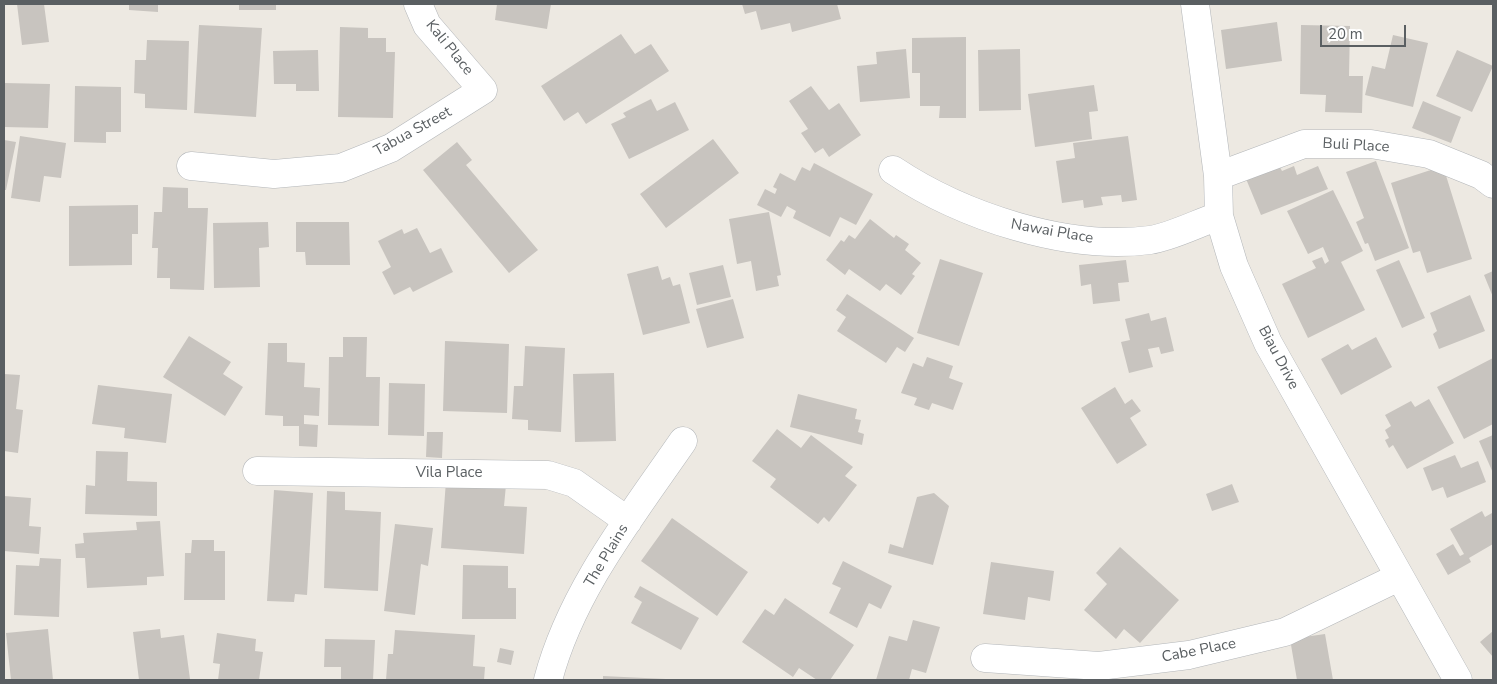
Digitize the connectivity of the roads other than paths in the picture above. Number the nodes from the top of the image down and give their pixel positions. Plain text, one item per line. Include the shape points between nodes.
1 (418, 4) edge
2 (1195, 4) edge
3 (483, 90) joint
4 (191, 166) dead end
5 (893, 170) dead end
6 (1218, 176) junction
7 (1493, 184) edge
8 (1219, 216) junction
9 (683, 441) dead end
10 (257, 471) dead end
11 (628, 520) junction
12 (1399, 577) junction
13 (985, 658) dead end
14 (548, 680) edge
15 (1458, 680) edge

1 - 3 street, Kali Place via 427,25
2 - 6 street, Biau Drive
3 - 4 street, Tabua Street via 391,148 341,168 274,174
5 - 8 street, Nawai Place via 939,198 1013,227 1091,241 1151,240
6 - 7 street, Buli Place via 1304,144 1372,144 1429,154 1481,175
6 - 8 street, Biau Drive
8 - 12 street, Biau Drive via 1234,266 1268,343
9 - 11 street, The Plains
10 - 11 street, Vila Place via 548,475 574,483
11 - 14 street, The Plains via 601,562 555,651
12 - 13 street, Cabe Place via 1285,632 1189,654 1100,666
12 - 15 street, Biau Drive

